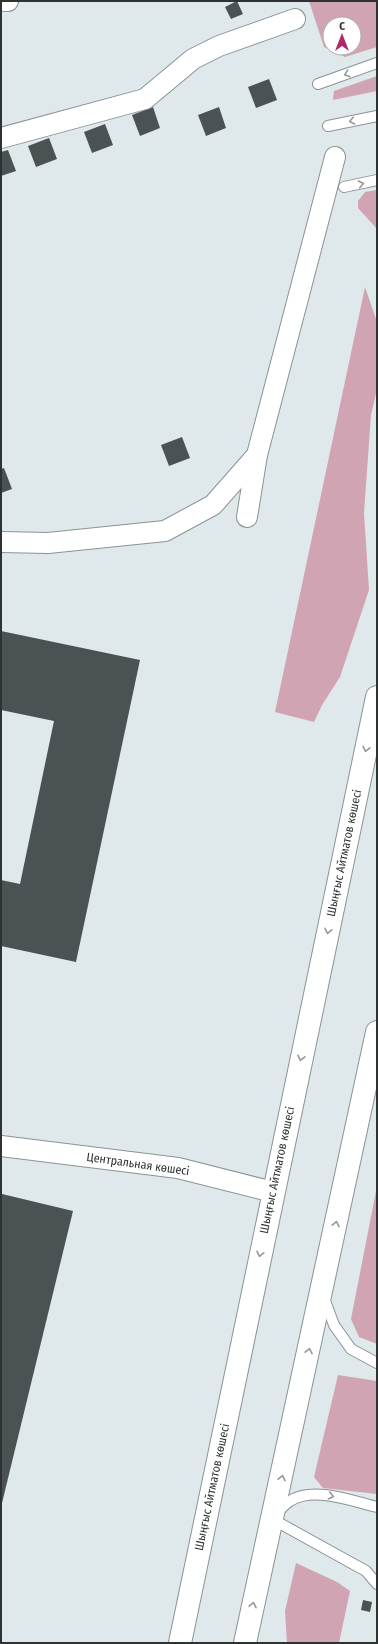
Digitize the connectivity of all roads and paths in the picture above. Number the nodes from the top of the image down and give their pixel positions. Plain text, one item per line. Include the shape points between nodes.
1 (5, 1) edge
2 (8, 1) edge
3 (295, 19) dead end
4 (377, 63) edge
5 (318, 84) dead end
6 (377, 116) edge
7 (328, 126) dead end
8 (1, 138) edge
9 (335, 157) dead end
10 (377, 180) edge
11 (344, 187) dead end
12 (257, 455) junction
13 (247, 517) dead end
14 (1, 542) edge
15 (377, 697) edge
16 (377, 1032) edge
17 (1, 1146) edge
18 (273, 1192) junction
19 (321, 1292) junction
20 (377, 1363) edge
21 (377, 1507) edge
22 (272, 1518) junction
23 (377, 1584) edge
24 (180, 1643) edge
25 (245, 1643) edge

1 - 2 street
3 - 8 street via 193,58 145,99
4 -> 5 lane
6 -> 7 lane
9 - 12 street
11 -> 10 lane
12 - 13 street
12 - 14 street via 213,505 165,531 48,543
15 -> 18 main road, Шыңғыс Айтматов көшесі
19 -> 16 main road
17 - 18 street, Центральная көшесі via 178,1168
18 -> 24 main road, Шыңғыс Айтматов көшесі
19 - 20 lane via 334,1325 351,1349
22 -> 19 main road
22 -> 21 lane via 289,1501 302,1496 320,1494
22 - 23 lane via 366,1571
25 -> 22 main road

